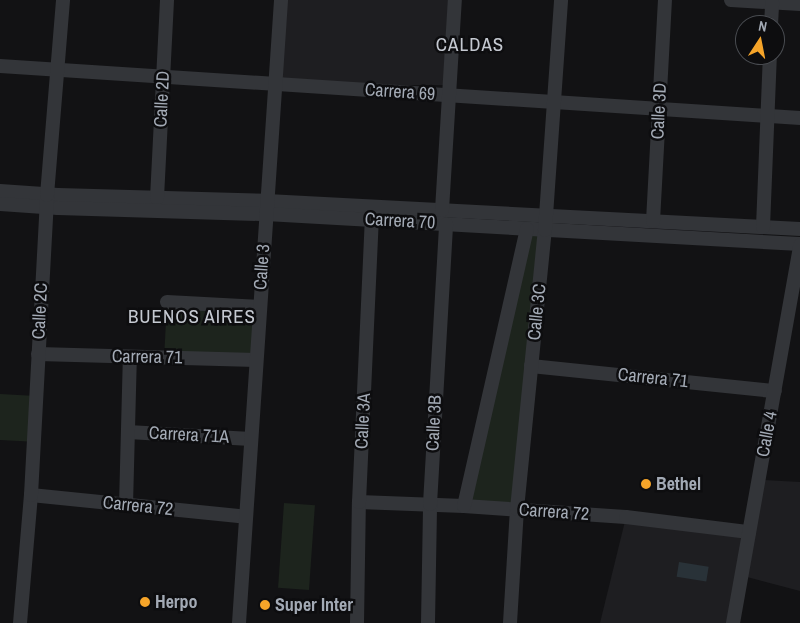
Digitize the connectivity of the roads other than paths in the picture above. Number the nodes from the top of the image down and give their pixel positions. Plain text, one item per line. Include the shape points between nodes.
1 (63, 0) edge
2 (167, 0) edge
3 (281, 0) edge
4 (455, 0) edge
5 (561, 0) edge
6 (665, 0) edge
7 (731, 0) edge
8 (772, 3) junction
9 (800, 4) edge
10 (771, 15) edge
11 (770, 65) edge
12 (0, 66) edge
13 (57, 70) junction
14 (163, 77) junction
15 (274, 84) junction
16 (449, 96) junction
17 (554, 102) junction
18 (659, 109) junction
19 (768, 116) junction
20 (800, 118) edge
21 (0, 191) edge
22 (157, 198) junction
23 (46, 201) junction
24 (0, 204) edge
25 (266, 207) junction
26 (442, 210) junction
27 (546, 215) junction
28 (372, 220) junction
29 (653, 222) junction
30 (446, 224) junction
31 (762, 227) junction
32 (528, 229) junction
33 (800, 229) edge
34 (545, 230) junction
35 (800, 244) edge
36 (167, 302) dead end
37 (260, 307) junction
38 (38, 354) junction
39 (130, 357) junction
40 (256, 360) junction
41 (531, 366) junction
42 (775, 391) junction
43 (128, 432) junction
44 (251, 439) junction
45 (31, 495) junction
46 (359, 502) junction
47 (430, 504) junction
48 (126, 505) junction
49 (464, 506) junction
50 (517, 509) junction
51 (246, 517) junction
52 (749, 532) junction
53 (20, 623) edge
54 (239, 623) edge
55 (357, 623) edge
56 (428, 623) edge
57 (510, 623) edge
58 (733, 623) edge

1 - 13 street, Calle 2C
2 - 14 street, Calle 2D
3 - 15 street, Calle 3
4 - 16 street
5 - 17 street, Calle 3C
6 - 18 street, Calle 3D
7 - 8 street
8 - 9 street
8 - 10 street
11 - 19 street
12 - 13 street, Carrera 69
13 - 14 street, Carrera 69
13 - 23 street, Calle 2C
14 - 15 street, Carrera 69
14 - 22 street, Calle 2D
15 - 16 street, Carrera 69
15 - 25 street, Calle 3
16 - 17 street, Carrera 69
16 - 26 street
17 - 18 street, Carrera 69
17 - 27 street, Calle 3C
18 - 19 street, Carrera 69
18 - 29 street, Calle 3D
19 - 20 street, Carrera 69
19 - 31 street
21 - 23 street, Carrera 70
22 - 23 street, Carrera 70
22 - 25 street, Carrera 70
23 - 24 street, Carrera 70
23 - 25 street, Carrera 70
23 - 38 street, Calle 2C
25 - 26 street, Carrera 70
25 - 28 street, Carrera 70
25 - 37 street, Calle 3
26 - 27 street, Carrera 70
27 - 29 street, Carrera 70
27 - 34 street, Calle 3C
28 - 30 street, Carrera 70
28 - 46 street, Calle 3A
29 - 31 street, Carrera 70
30 - 32 street, Carrera 70
30 - 47 street, Calle 3B
31 - 33 street, Carrera 70
32 - 34 street, Carrera 70
32 - 49 street, Calle 3C
34 - 35 street, Carrera 70
34 - 41 street, Calle 3C
35 - 42 street, Calle 4
36 - 37 street
37 - 40 street, Calle 3
38 - 39 street, Carrera 71
38 - 45 street, Calle 2C
39 - 40 street, Carrera 71
39 - 43 street
40 - 44 street, Calle 3
41 - 42 street, Carrera 71
41 - 50 street, Calle 3C
42 - 52 street, Calle 4
43 - 44 street, Carrera 71A
43 - 48 street
44 - 51 street, Calle 3
45 - 48 street, Carrera 72
45 - 53 street, Calle 2C
46 - 47 street, Carrera 72
46 - 55 street, Calle 3A
47 - 49 street, Carrera 72
47 - 56 street, Calle 3B
48 - 51 street, Carrera 72
49 - 50 street, Carrera 72
50 - 52 street, Carrera 72 via 626,517
50 - 57 street, Calle 3C
51 - 54 street, Calle 3
52 - 58 street, Calle 4

